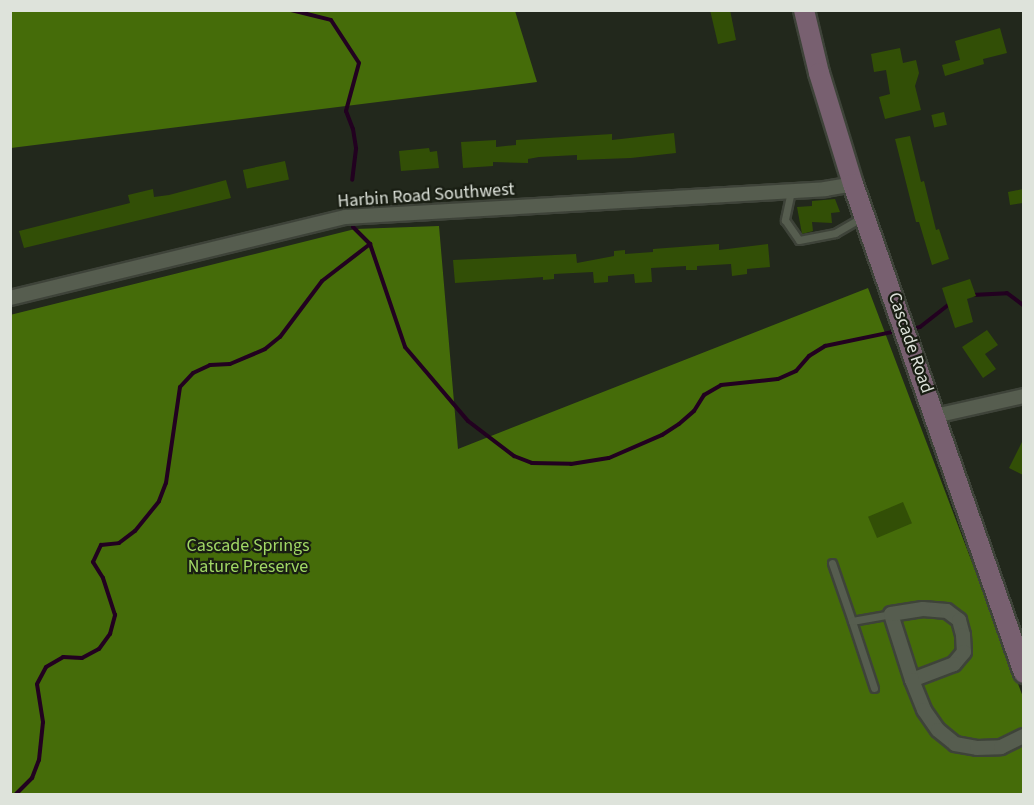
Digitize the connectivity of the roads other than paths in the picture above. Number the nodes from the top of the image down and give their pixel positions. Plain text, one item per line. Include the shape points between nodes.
1 (804, 10) edge
2 (853, 184) junction
3 (791, 191) junction
4 (864, 216) junction
5 (10, 298) edge
6 (1023, 396) edge
7 (935, 416) junction
8 (831, 563) dead end
9 (891, 614) junction
10 (852, 621) junction
11 (1023, 673) edge
12 (912, 680) junction
13 (874, 688) dead end
14 (1023, 736) edge

1 - 2 main road, Cascade Road
2 - 3 street, Harbin Road Southwest
2 - 4 main road, Cascade Road
3 - 4 lane via 785,220 799,240 835,233
3 - 5 street, Harbin Road Southwest via 345,217
4 - 7 main road, Cascade Road
6 - 7 street
7 - 11 main road, Cascade Road
8 - 10 lane
9 - 10 lane
9 - 12 street
9 - 12 street via 923,609 947,611 958,620 963,635 964,652 954,664
10 - 13 lane
12 - 14 street via 924,710 938,730 955,744 1001,747

